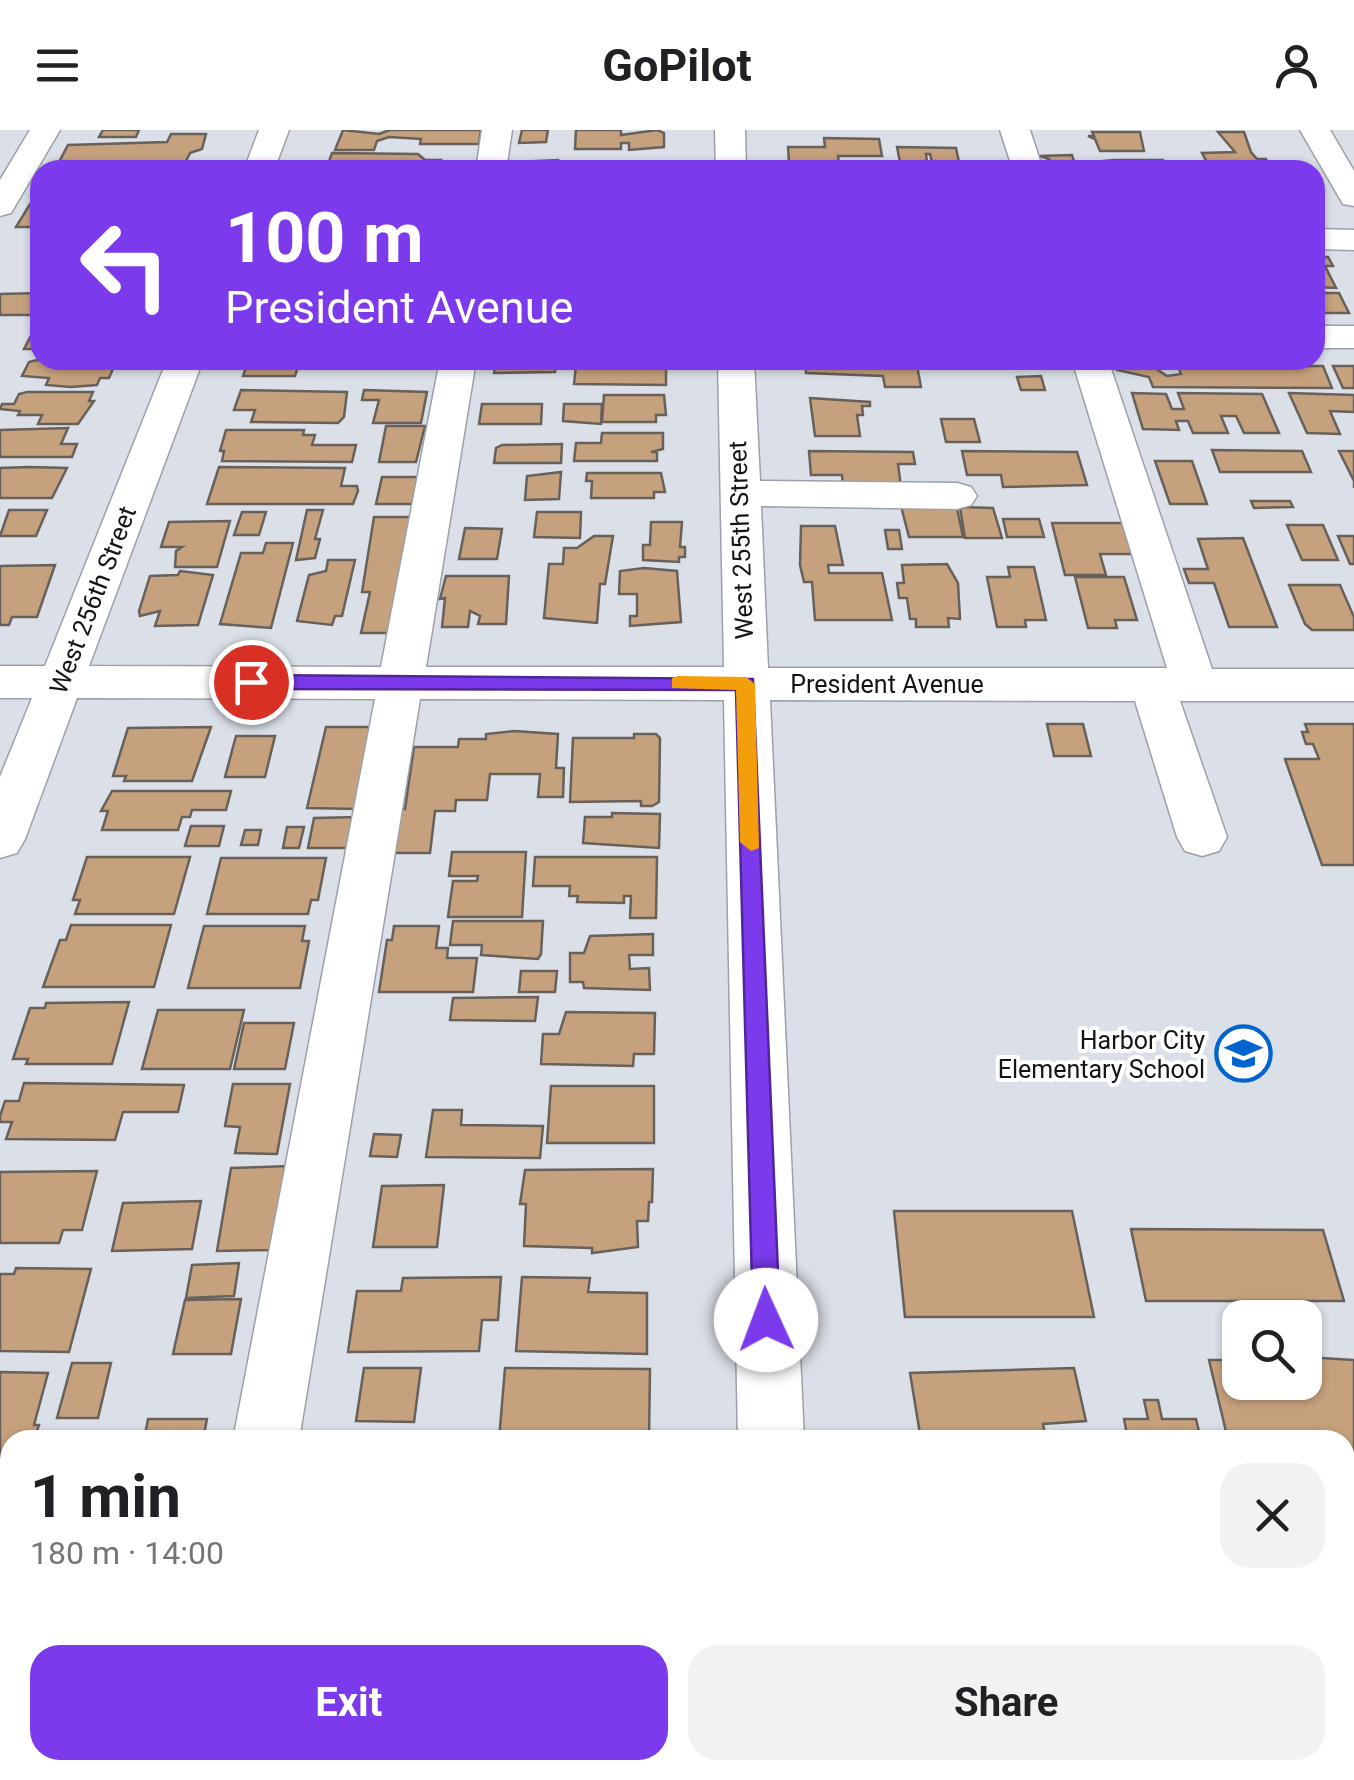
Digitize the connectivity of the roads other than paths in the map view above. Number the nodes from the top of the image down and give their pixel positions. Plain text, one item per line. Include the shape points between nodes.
1 (46, 130) edge
2 (274, 130) edge
3 (498, 130) edge
4 (730, 130) edge
5 (1015, 130) edge
6 (1315, 130) edge
7 (263, 160) edge
8 (493, 160) edge
9 (731, 160) edge
10 (1025, 160) edge
11 (1354, 197) edge
12 (0, 206) edge
13 (1325, 239) edge
14 (1354, 240) edge
15 (1325, 337) edge
16 (1354, 337) edge
17 (182, 370) edge
18 (456, 370) edge
19 (736, 370) edge
20 (1093, 370) edge
21 (740, 493) junction
22 (957, 496) dead end
23 (0, 682) edge
24 (61, 682) junction
25 (404, 682) junction
26 (746, 684) junction
27 (1174, 684) junction
28 (1354, 685) edge
29 (1202, 837) dead end
30 (0, 839) edge
31 (268, 1430) edge
32 (770, 1430) edge

1 - 12 street
2 - 7 street
3 - 8 street
4 - 9 street
5 - 10 street
6 - 11 street
13 - 14 street
15 - 16 street
17 - 24 street, West 256th Street
18 - 25 street
19 - 21 street, West 255th Street
20 - 27 street
21 - 22 street
21 - 26 street, West 255th Street
23 - 24 street, President Avenue
24 - 25 street, President Avenue
24 - 30 street, West 256th Street
25 - 26 street, President Avenue
25 - 31 street
26 - 27 street, President Avenue
26 - 32 street, West 255th Street
27 - 28 street, President Avenue
27 - 29 street

